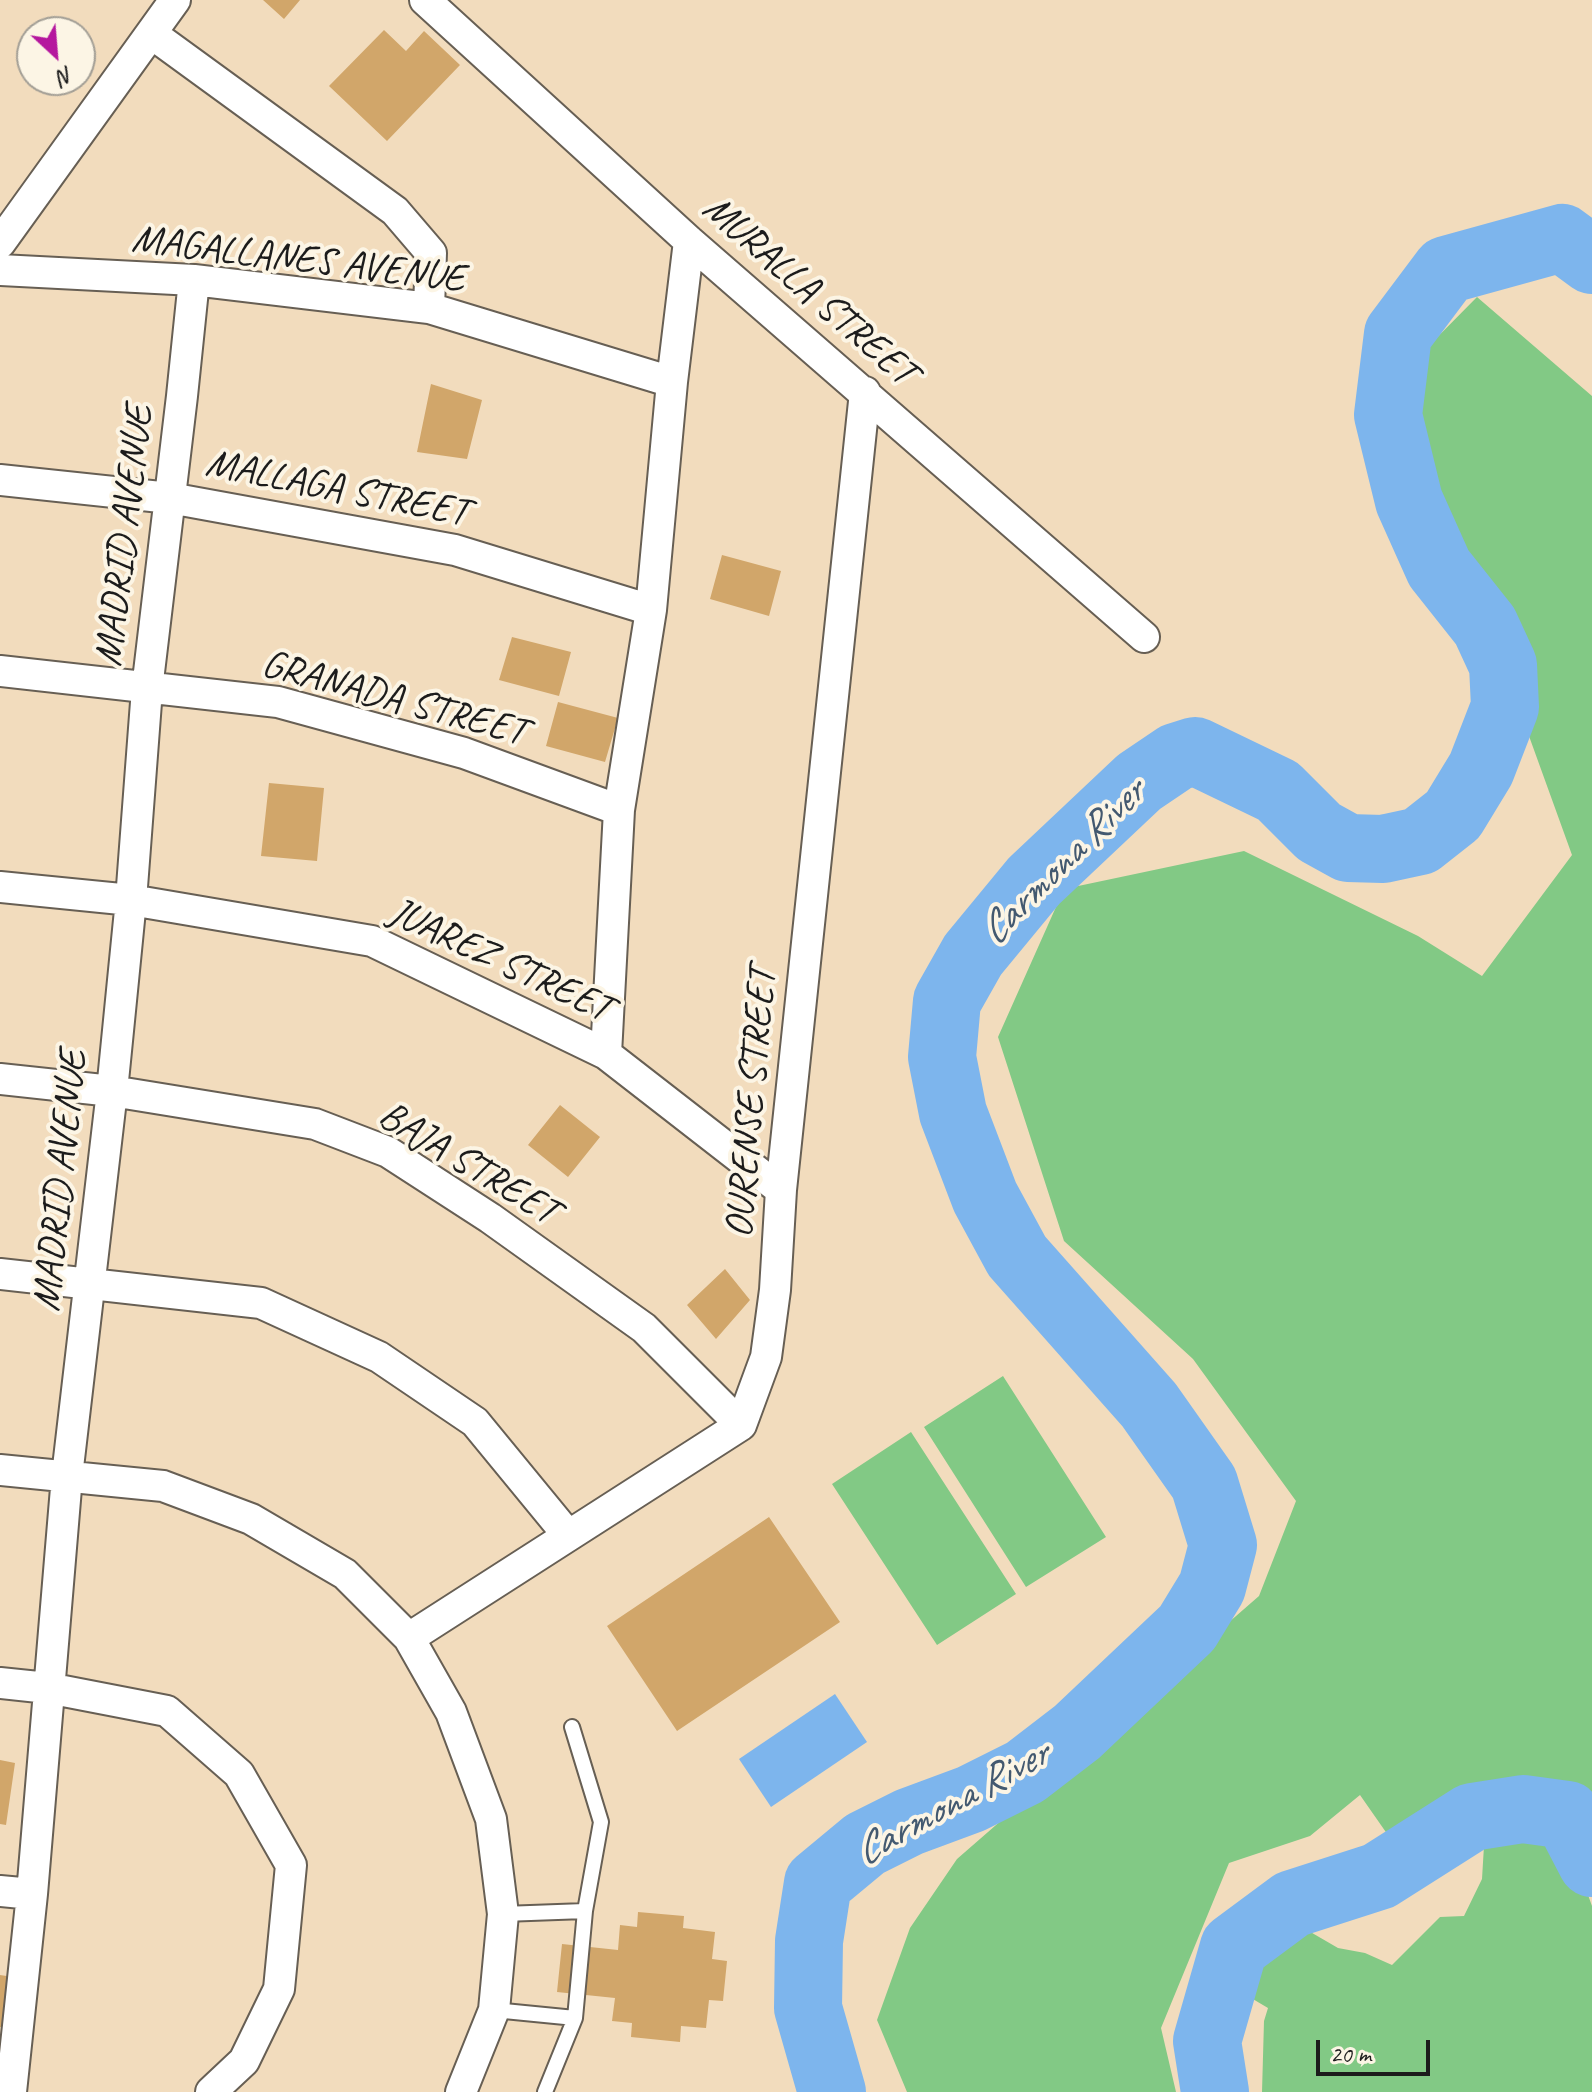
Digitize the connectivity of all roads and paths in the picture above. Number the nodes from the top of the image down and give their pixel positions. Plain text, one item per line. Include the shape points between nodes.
1 (175, 0) edge
2 (425, 0) edge
3 (152, 34) junction
4 (689, 241) junction
5 (0, 243) edge
6 (0, 270) edge
7 (194, 280) junction
8 (429, 308) junction
9 (672, 382) junction
10 (865, 392) junction
11 (0, 480) edge
12 (170, 498) junction
13 (651, 610) junction
14 (1144, 637) dead end
15 (0, 671) edge
16 (147, 689) junction
17 (619, 810) junction
18 (0, 887) edge
19 (131, 900) junction
20 (606, 1054) junction
21 (0, 1079) edge
22 (112, 1091) junction
23 (781, 1190) junction
24 (0, 1274) edge
25 (89, 1284) junction
26 (741, 1425) junction
27 (0, 1470) edge
28 (67, 1476) junction
29 (567, 1534) junction
30 (409, 1638) junction
31 (0, 1683) edge
32 (48, 1688) junction
33 (572, 1727) dead end
34 (0, 1891) edge
35 (32, 1894) junction
36 (585, 1911) junction
37 (503, 1914) junction
38 (12, 1952) edge
39 (494, 2010) junction
40 (575, 2018) junction
41 (11, 2092) edge
42 (211, 2092) edge
43 (461, 2092) edge
44 (545, 2092) edge

1 - 3 street
2 - 4 street, MURALLA STREET
3 - 5 street
3 - 8 street via 395,211 431,253
4 - 9 street
4 - 10 street, MURALLA STREET
6 - 7 street, MAGALLANES AVENUE
7 - 8 street, MAGALLANES AVENUE
7 - 12 street, MADRID AVENUE
8 - 9 street, MAGALLANES AVENUE
9 - 13 street
10 - 14 street, MURALLA STREET
10 - 23 street, OURENSE STREET
11 - 12 street, MALLAGA STREET
12 - 13 street, MALLAGA STREET via 455,550
12 - 16 street, MADRID AVENUE
13 - 17 street
15 - 16 street, GRANADA STREET
16 - 17 street, GRANADA STREET via 278,702 464,753
16 - 19 street, MADRID AVENUE
17 - 20 street
18 - 19 street, JUAREZ STREET
19 - 20 street, JUAREZ STREET via 372,941
19 - 22 street, MADRID AVENUE
20 - 23 street, JUAREZ STREET
21 - 22 street, BAJA STREET
22 - 25 street, MADRID AVENUE
22 - 26 street, BAJA STREET via 315,1124 388,1152 644,1328
23 - 26 street, OURENSE STREET via 766,1357
24 - 25 street
25 - 28 street, MADRID AVENUE
25 - 29 street via 261,1303 379,1357 475,1422
26 - 29 street
27 - 28 street
28 - 30 street via 163,1486 251,1519 345,1574
28 - 32 street, MADRID AVENUE
29 - 30 street
30 - 37 street via 451,1712 491,1819
31 - 32 street
32 - 35 street, MADRID AVENUE
32 - 42 street via 167,1711 239,1774 291,1865 279,1989 244,2061
33 - 36 lane via 601,1822
34 - 35 street
35 - 38 street, MADRID AVENUE
36 - 37 lane
36 - 40 lane
37 - 39 street
38 - 41 street, MADRID AVENUE
39 - 40 lane
39 - 43 street
40 - 44 lane

